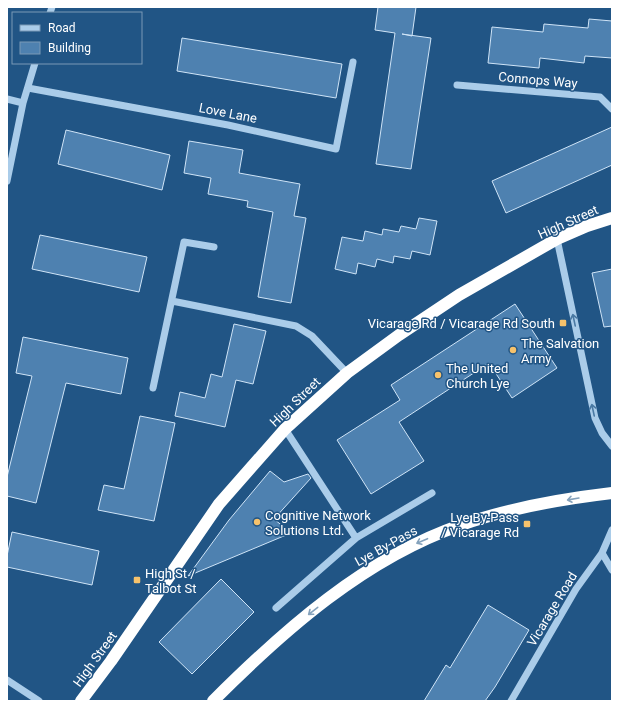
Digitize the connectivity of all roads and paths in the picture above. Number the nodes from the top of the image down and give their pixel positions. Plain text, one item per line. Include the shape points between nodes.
1 (353, 62) dead end
2 (35, 64) edge
3 (457, 85) dead end
4 (28, 88) junction
5 (7, 99) edge
6 (23, 104) junction
7 (612, 109) edge
8 (7, 181) edge
9 (612, 218) edge
10 (557, 239) junction
11 (214, 247) dead end
12 (172, 301) junction
13 (347, 373) junction
14 (153, 388) dead end
15 (285, 429) junction
16 (612, 446) edge
17 (432, 493) dead end
18 (612, 493) edge
19 (612, 530) edge
20 (356, 538) junction
21 (602, 553) junction
22 (612, 570) edge
23 (276, 608) dead end
24 (7, 680) edge
25 (39, 701) edge
26 (81, 701) edge
27 (213, 701) edge
28 (511, 701) edge

1 - 4 street, Love Lane via 336,149 228,125
2 - 4 street
3 - 7 street, Connops Way via 600,97
4 - 6 street
5 - 6 street
6 - 8 street
9 - 10 highway, High Street
10 - 13 highway, High Street via 459,295
16 -> 10 street via 595,418
11 - 12 street via 184,242
12 - 13 street via 296,326 312,336
12 - 14 street
13 - 15 highway, High Street
15 - 20 street
15 - 26 highway, High Street via 219,504 112,661
17 - 20 street
18 -> 27 highway, Lye By-Pass via 516,509 460,525 415,544 371,569 312,612 240,674
19 - 21 street, Vicarage Road
20 - 23 street
21 - 22 street
21 - 28 street, Vicarage Road via 576,588
24 - 25 street

